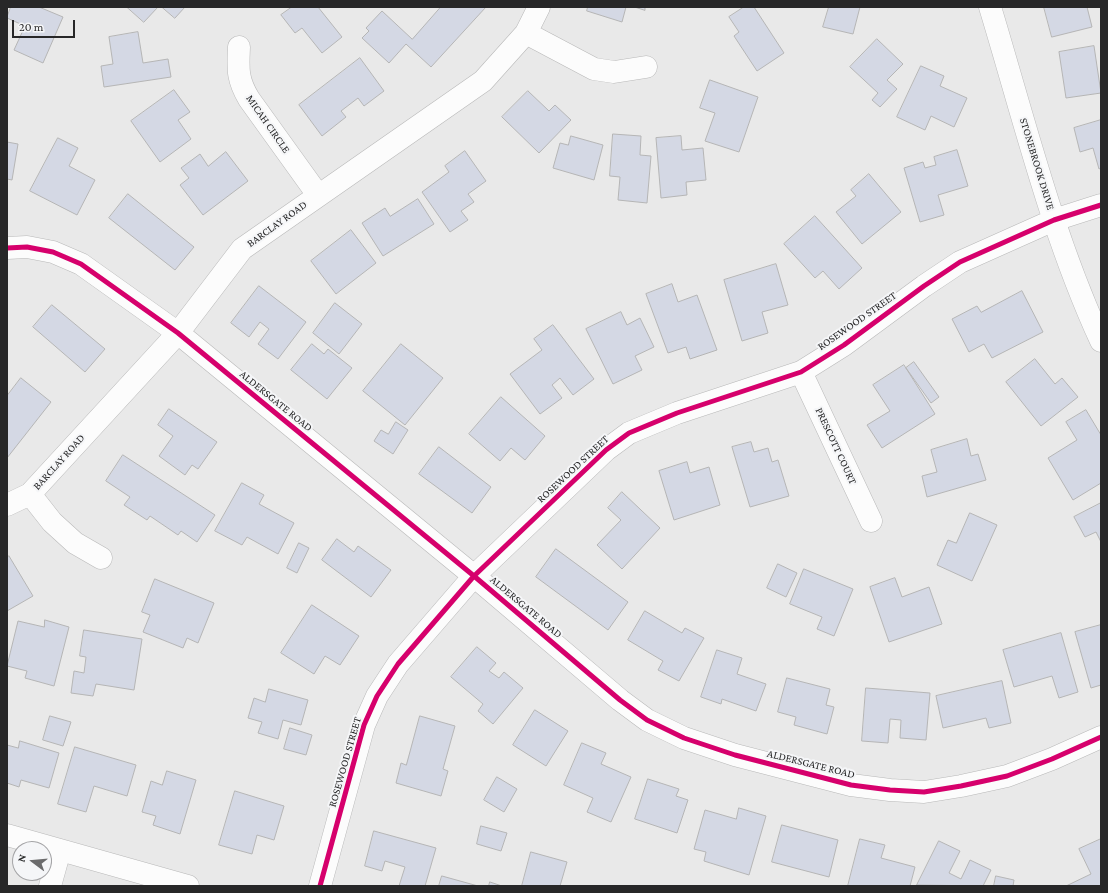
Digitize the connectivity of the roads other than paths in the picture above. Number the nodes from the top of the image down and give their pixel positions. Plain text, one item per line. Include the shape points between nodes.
1 (539, 7) edge
2 (990, 7) edge
3 (526, 34) junction
4 (238, 47) dead end
5 (646, 67) dead end
6 (318, 195) junction
7 (1101, 205) edge
8 (1054, 220) junction
9 (7, 248) edge
10 (178, 333) junction
11 (1101, 340) edge
12 (800, 372) junction
13 (30, 494) junction
14 (7, 505) edge
15 (871, 521) dead end
16 (102, 558) dead end
17 (474, 576) junction
18 (1101, 737) edge
19 (7, 835) edge
20 (60, 850) junction
21 (50, 886) edge
22 (188, 886) edge
23 (320, 886) edge

1 - 3 street, BARCLAY ROAD
2 - 8 street, STONEBROOK DRIVE
3 - 5 street via 594,69 614,72
3 - 6 street, BARCLAY ROAD via 483,80
4 - 6 street, MICAH CIRCLE via 240,84
6 - 10 street, BARCLAY ROAD via 242,249
7 - 8 street, ROSEWOOD STREET
8 - 11 street, STONEBROOK DRIVE via 1083,302
8 - 12 street, ROSEWOOD STREET via 960,262 844,345
9 - 10 street, ALDERSGATE ROAD via 27,247 53,252 81,264
10 - 13 street, BARCLAY ROAD
10 - 17 street, ALDERSGATE ROAD
12 - 15 street, PRESCOTT COURT
12 - 17 street, ROSEWOOD STREET via 677,413 629,434 606,450
13 - 14 street, BARCLAY ROAD
13 - 16 street via 58,528 75,543
17 - 18 street, ALDERSGATE ROAD via 647,720 684,738 735,755 851,786 924,792 961,786 1007,776
17 - 23 street, ROSEWOOD STREET via 398,664 377,696 364,725
19 - 20 street
20 - 21 street
20 - 22 street

